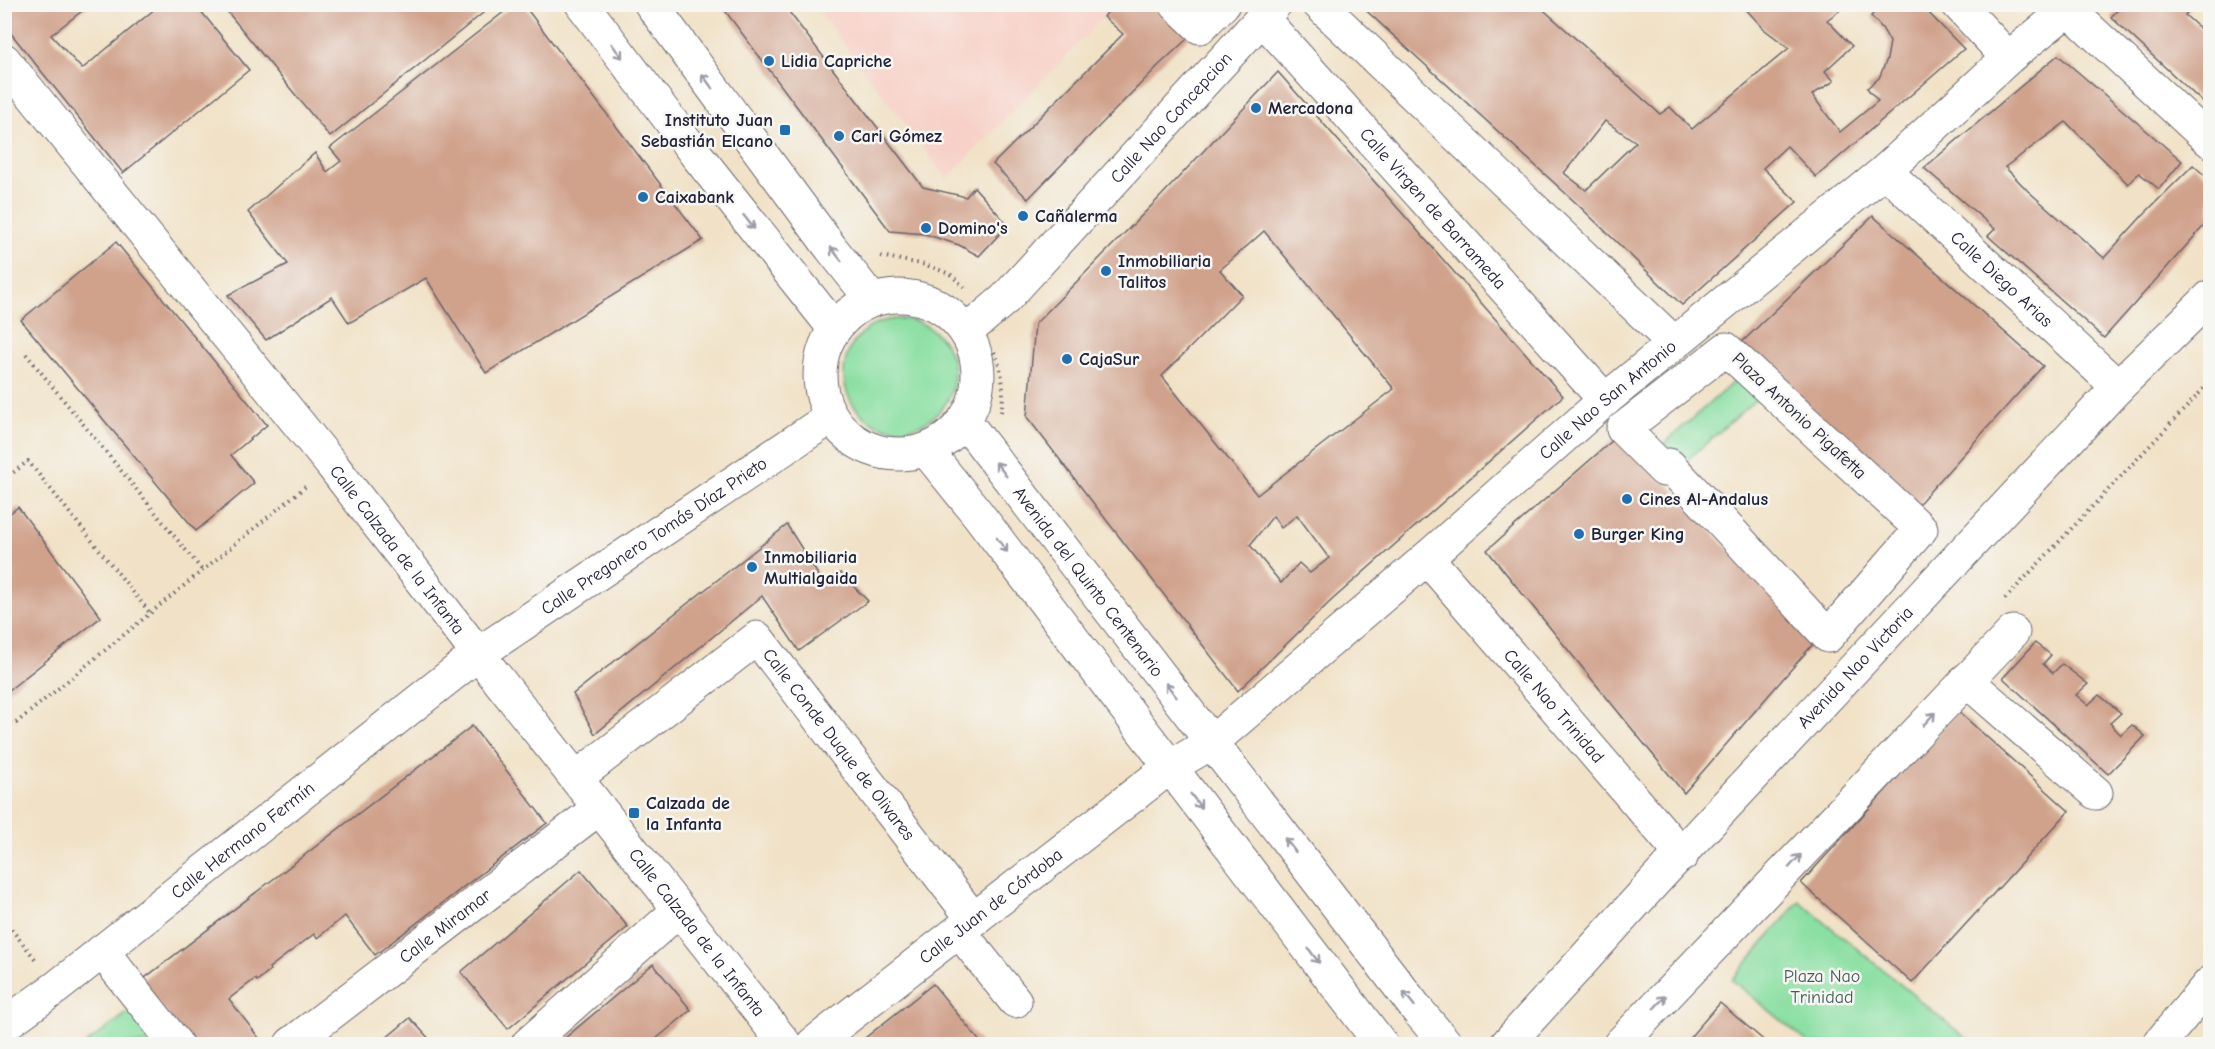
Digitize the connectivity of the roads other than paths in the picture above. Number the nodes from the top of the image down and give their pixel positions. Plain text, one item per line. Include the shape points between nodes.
1 (582, 4) edge
2 (651, 4) edge
3 (1176, 4) edge
4 (1223, 4) edge
5 (1318, 4) edge
6 (1958, 4) edge
7 (2072, 7) edge
8 (1268, 11) edge
9 (2008, 58) junction
10 (4, 60) edge
11 (2211, 141) edge
12 (1885, 171) junction
13 (2211, 297) edge
14 (873, 300) junction
15 (834, 328) junction
16 (966, 332) junction
17 (1674, 343) junction
18 (2118, 387) junction
19 (1605, 400) junction
20 (831, 417) junction
21 (964, 420) junction
22 (926, 450) junction
23 (1921, 529) joint
24 (1427, 558) junction
25 (1948, 569) junction
26 (1869, 624) dead end
27 (2013, 632) dead end
28 (478, 654) junction
29 (1966, 680) junction
30 (1211, 743) junction
31 (1170, 767) junction
32 (576, 778) junction
33 (2096, 793) dead end
34 (599, 808) junction
35 (1682, 855) junction
36 (679, 910) junction
37 (966, 925) junction
38 (102, 951) junction
39 (2211, 983) edge
40 (1015, 1001) dead end
41 (4, 1025) edge
42 (176, 1044) edge
43 (291, 1044) edge
44 (528, 1044) edge
45 (786, 1044) edge
46 (813, 1044) edge
47 (1381, 1044) edge
48 (1446, 1044) edge
49 (1507, 1044) edge
50 (1620, 1044) edge
51 (2159, 1044) edge

1 -> 15 street via 694,153
14 -> 2 street
3 - 4 street via 1200,27
5 - 17 street
6 - 9 street
7 - 9 street, Calle Nao San Antonio
7 - 11 street
8 - 16 street, Calle Nao Concepcion via 1005,298
8 - 19 street, Calle Virgen de Barrameda
9 - 12 street, Calle Nao San Antonio
10 - 28 street, Calle Calzada de la Infanta via 332,465
12 - 17 street, Calle Nao San Antonio
12 - 18 street, Calle Diego Arias
13 - 18 street, Avenida Nao Victoria
14 - 15 street via 851,311
14 - 16 street via 898,296 925,300 948,312
15 - 20 street via 823,349 819,372 821,396
16 - 21 street via 976,353 979,376 975,399
17 - 19 street, Calle Nao San Antonio
18 - 25 street, Avenida Nao Victoria
19 - 24 street, Calle Nao San Antonio
20 - 22 street via 849,437 873,450 899,455
20 - 28 street, Calle Pregonero Tomás Díaz Prieto
21 - 22 street via 948,438
30 -> 21 street, Avenida del Quinto Centenario
22 -> 31 street
23 - 23 street, Plaza Antonio Pigafetta via 1726,349 1623,429 1664,470 1670,465 1828,636
24 - 30 street, Calle Nao San Antonio
24 - 35 street, Calle Nao Trinidad
25 - 26 street via 1936,555
25 - 35 street, Avenida Nao Victoria
27 - 29 street
28 - 32 street, Calle Calzada de la Infanta
28 - 38 street, Calle Hermano Fermín
29 - 33 street
50 -> 29 street
30 - 31 street
48 -> 30 street, Avenida del Quinto Centenario
31 - 37 street, Calle Juan de Córdoba
31 -> 47 street
32 - 34 street, Calle Calzada de la Infanta
32 - 37 street, Calle Conde Duque de Olivares via 757,638
34 - 36 street, Calle Calzada de la Infanta
34 - 43 street, Calle Miramar
35 - 49 street, Avenida Nao Victoria
36 - 44 street
36 - 45 street, Calle Calzada de la Infanta
37 - 40 street
37 - 46 street, Calle Juan de Córdoba
38 - 41 street, Calle Hermano Fermín
38 - 42 street
39 - 51 street

